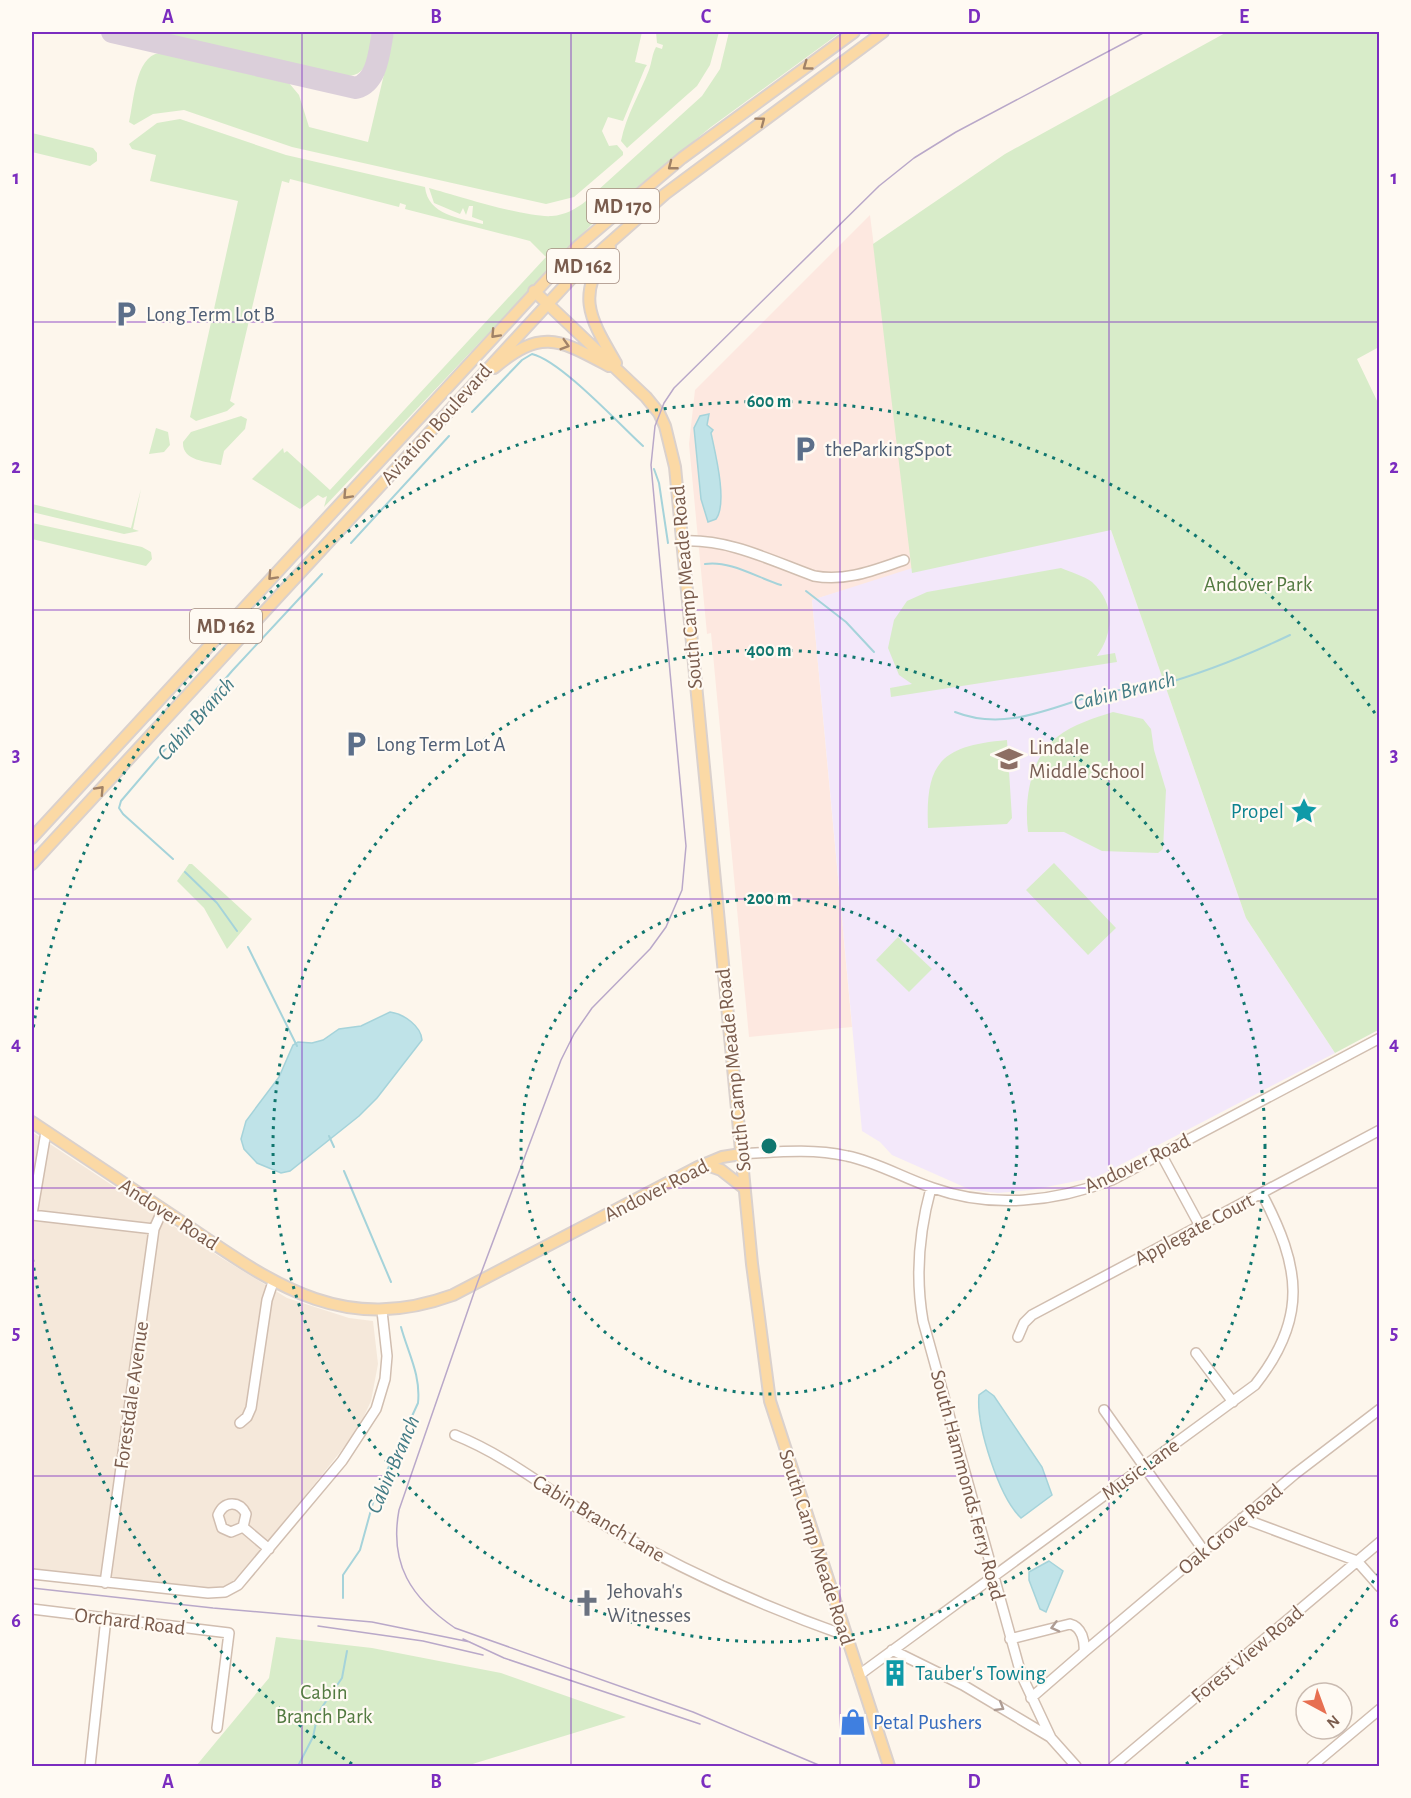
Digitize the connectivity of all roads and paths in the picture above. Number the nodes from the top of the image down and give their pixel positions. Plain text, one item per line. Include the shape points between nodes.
1 (854, 32) edge
2 (883, 32) edge
3 (620, 231) junction
4 (534, 291) junction
5 (547, 302) junction
6 (622, 373) junction
7 (461, 396) junction
8 (682, 541) junction
9 (904, 560) dead end
10 (78, 788) junction
11 (80, 811) junction
12 (32, 838) edge
13 (32, 864) edge
14 (1380, 1038) edge
15 (32, 1122) edge
16 (1380, 1130) edge
17 (46, 1132) junction
18 (741, 1154) junction
19 (1161, 1154) junction
20 (704, 1164) junction
21 (744, 1188) junction
22 (931, 1188) junction
23 (1262, 1194) junction
24 (163, 1209) junction
25 (32, 1214) edge
26 (1200, 1226) junction
27 (154, 1229) junction
28 (273, 1282) junction
29 (382, 1311) junction
30 (1018, 1337) dead end
31 (1196, 1353) dead end
32 (1233, 1402) junction
33 (1380, 1409) edge
34 (1104, 1410) dead end
35 (240, 1423) dead end
36 (455, 1435) dead end
37 (1144, 1466) junction
38 (1242, 1518) junction
39 (243, 1527) dead end
40 (1380, 1542) edge
41 (269, 1549) junction
42 (1204, 1551) junction
43 (1357, 1560) junction
44 (32, 1574) edge
45 (993, 1575) junction
46 (105, 1583) junction
47 (1380, 1587) edge
48 (32, 1609) edge
49 (106, 1618) junction
50 (847, 1636) junction
51 (1010, 1639) junction
52 (892, 1650) junction
53 (1084, 1652) junction
54 (859, 1676) junction
55 (1032, 1702) junction
56 (1380, 1709) edge
57 (1019, 1719) junction
58 (217, 1728) dead end
59 (1051, 1738) junction
60 (90, 1767) edge
61 (889, 1767) edge
62 (1076, 1767) edge
63 (1114, 1767) edge
64 (1312, 1767) edge

1 -> 4 main road, Aviation Boulevard / MD 170 via 641,190
3 -> 2 main road, Aviation Boulevard / MD 170 via 714,156
3 - 5 main road, Aviation Boulevard / MD 162
3 - 6 main road, MD 170 via 594,272 588,303 592,322
4 - 5 main road, MD 170
4 -> 10 main road, Aviation Boulevard / MD 162
5 - 6 main road, MD 170
5 - 7 main road, Aviation Boulevard / MD 162
7 -> 6 main road via 519,349 542,342 568,345
6 - 8 main road, South Camp Meade Road / MD 170 via 656,408 665,426 675,467
11 -> 7 main road, Aviation Boulevard / MD 162
8 - 9 street via 728,544 828,579 854,576
8 - 18 main road, South Camp Meade Road / MD 170
10 - 11 main road
10 - 12 main road, Aviation Boulevard / MD 162
11 - 13 main road, Aviation Boulevard / MD 162
14 - 19 street, Andover Road
15 - 17 main road, Andover Road
16 - 23 street, Applegate Court
17 - 24 main road, Andover Road
17 - 25 street
18 - 20 main road, Andover Road
18 - 21 main road, South Camp Meade Road / MD 170
18 - 22 street, Andover Road via 794,1151 847,1156 887,1168
19 - 22 street, Andover Road via 1090,1188 1043,1199 983,1199
19 - 26 street
20 - 21 main road via 721,1170
20 - 29 main road, Andover Road via 471,1288 425,1305
21 - 50 main road, South Camp Meade Road / MD 170 via 770,1401
22 - 45 street, South Hammonds Ferry Road via 919,1248 920,1300
23 - 26 street, Applegate Court
23 - 32 street, Music Lane via 1283,1232 1291,1259 1292,1305 1281,1344 1268,1368 1255,1385
24 - 27 street, Forestdale Avenue
24 - 28 main road, Andover Road
25 - 27 street
26 - 30 street, Applegate Court via 1032,1314
27 - 46 street, Forestdale Avenue
28 - 29 main road, Andover Road via 319,1301
28 - 35 street via 251,1408
29 - 41 street via 387,1356 376,1409 342,1461
31 - 32 street
32 - 37 street, Music Lane
33 - 38 street, Oak Grove Road
34 - 37 street
36 - 50 street, Cabin Branch Lane via 479,1444 602,1523 685,1569 777,1611
37 - 42 street
37 - 45 street, Music Lane
38 - 42 street, Oak Grove Road
38 - 43 street
39 - 41 street
40 - 43 street, Forest View Road
41 - 46 street via 238,1585 225,1592
42 - 53 street, Oak Grove Road
43 - 47 street
43 - 63 street, Forest View Road
44 - 46 street
45 - 51 street, South Hammonds Ferry Road
45 - 52 street, Music Lane
48 - 49 street, Orchard Road
49 - 58 street, Orchard Road via 229,1633
49 - 60 street
50 - 54 main road, South Camp Meade Road / MD 170
53 -> 51 street via 1085,1640 1070,1624
51 - 55 street, South Hammonds Ferry Road
52 - 54 street, Music Lane
52 -> 57 street via 963,1685
53 - 55 street, Oak Grove Road
54 - 61 main road, South Camp Meade Road / MD 170
55 - 57 street, Oak Grove Road
55 - 59 street, South Hammonds Ferry Road
56 - 64 street
57 - 59 street
59 - 62 street, South Hammonds Ferry Road

